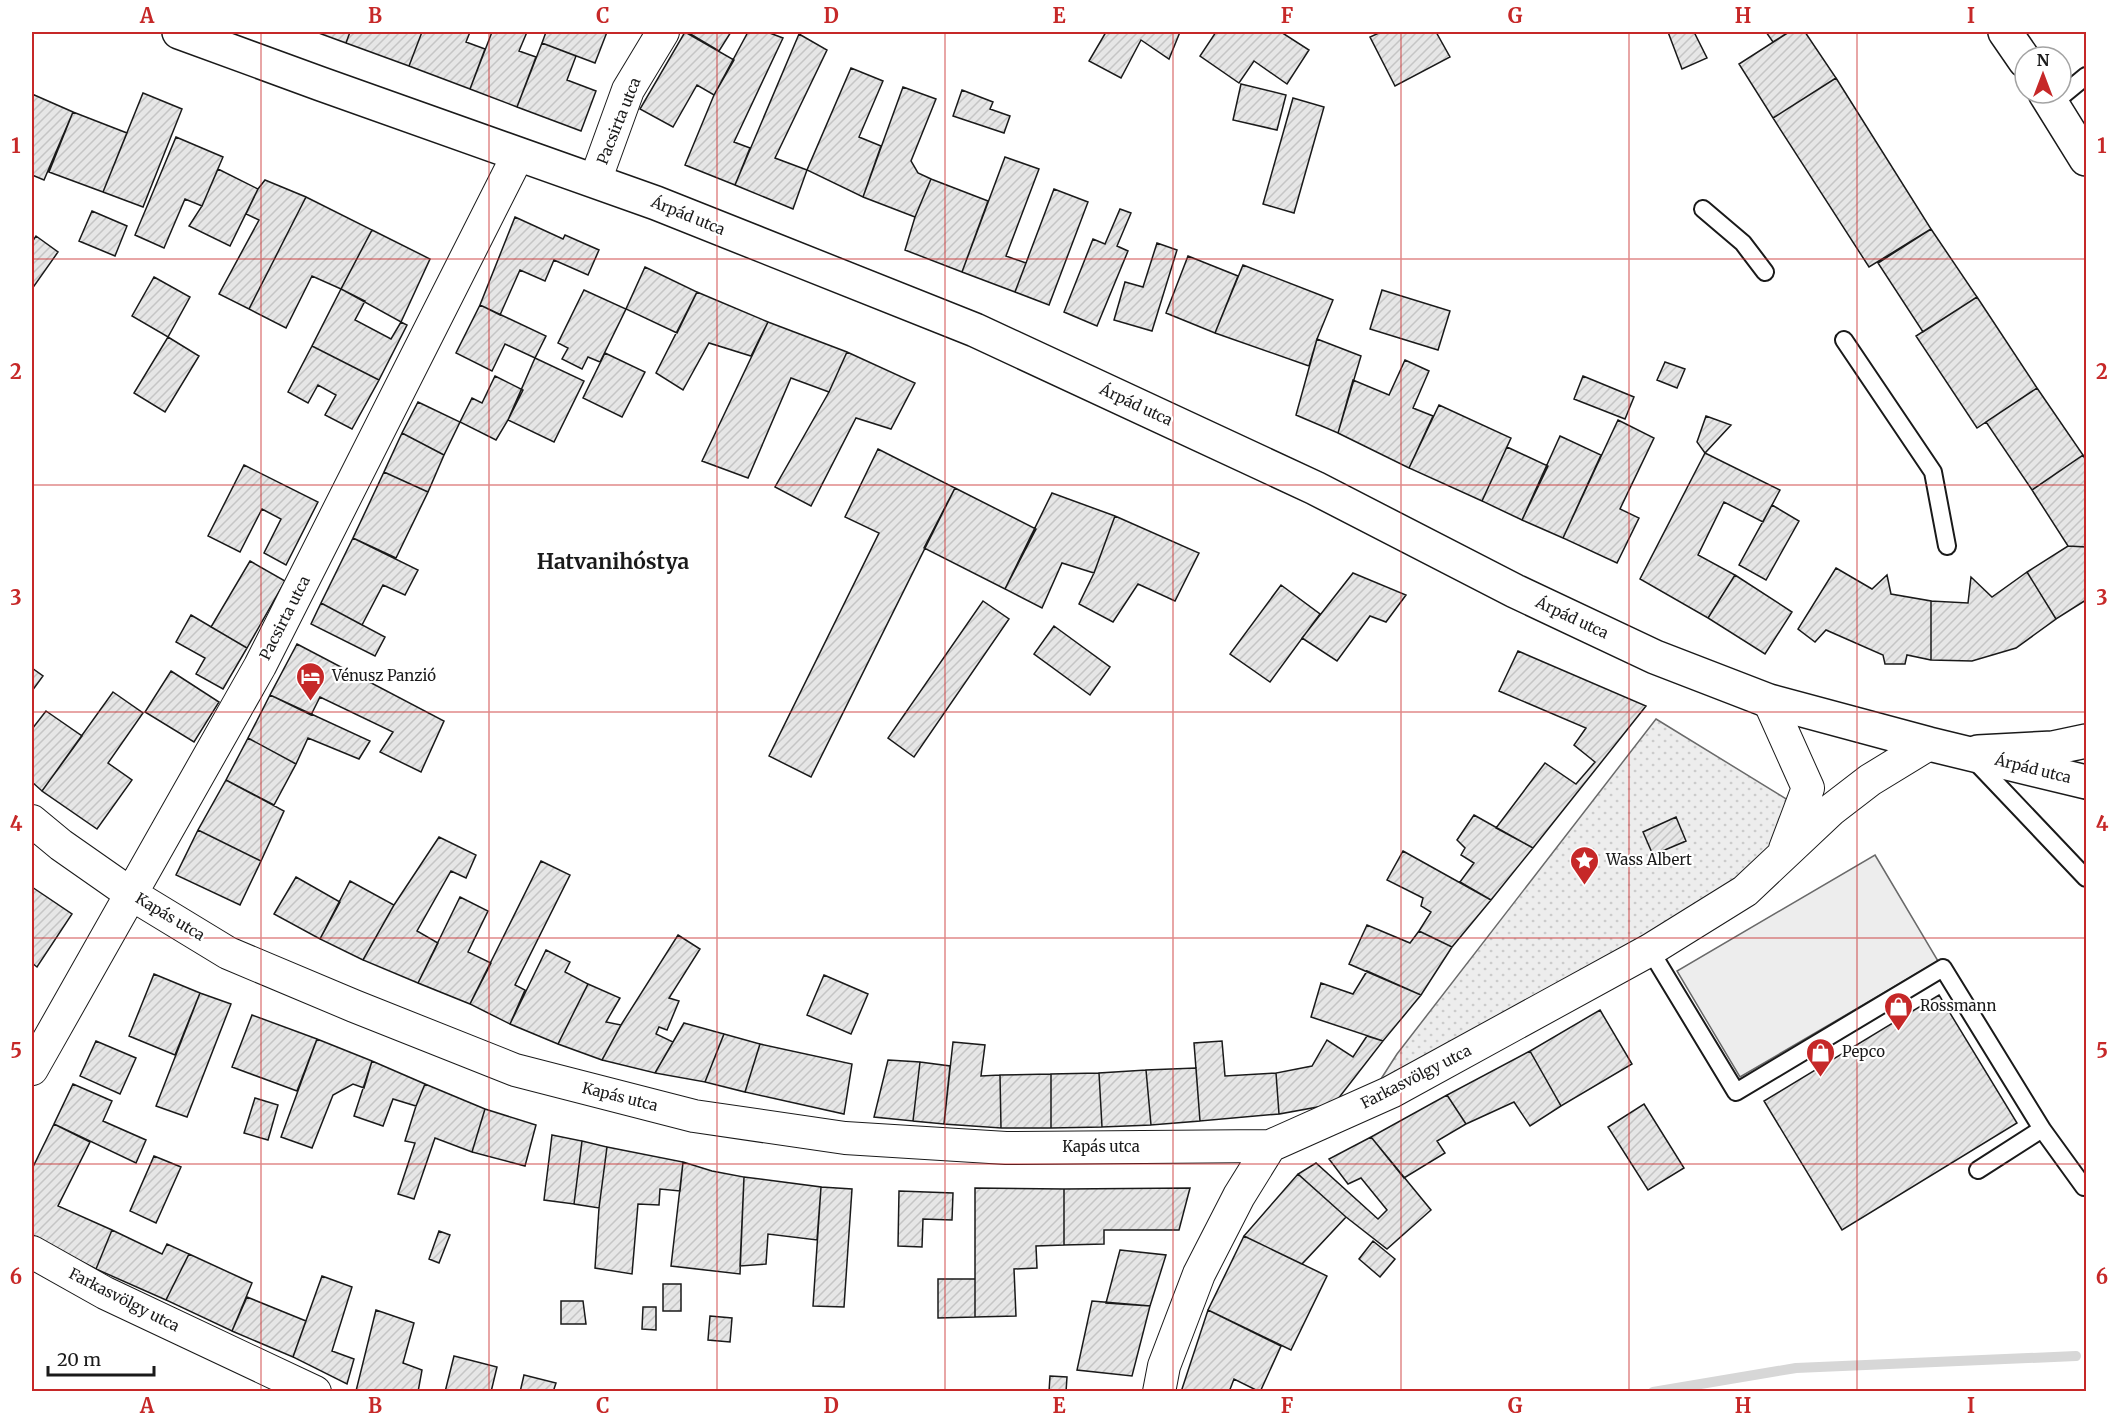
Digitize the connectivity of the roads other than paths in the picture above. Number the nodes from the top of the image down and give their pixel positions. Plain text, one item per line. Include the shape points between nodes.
1 (179, 32) edge
2 (663, 32) edge
3 (2006, 32) edge
4 (2015, 45) edge
5 (2086, 76) edge
6 (2073, 84) edge
7 (2053, 105) edge
8 (518, 155) junction
9 (2086, 159) edge
10 (595, 181) junction
11 (1703, 209) dead end
12 (1766, 272) dead end
13 (1844, 340) dead end
14 (1947, 546) dead end
15 (1769, 701) junction
16 (2086, 741) edge
17 (1929, 744) junction
18 (1968, 752) junction
19 (2086, 782) edge
20 (32, 821) edge
21 (1784, 854) junction
22 (2086, 878) edge
23 (131, 894) junction
24 (1650, 950) junction
25 (32, 1070) edge
26 (2042, 1129) junction
27 (1270, 1146) junction
28 (1978, 1170) dead end
29 (2086, 1187) edge
30 (32, 1252) edge
31 (315, 1392) edge
32 (1160, 1392) edge

1 - 8 main road, Árpád utca
2 - 10 street, Pacsirta utca via 628,90
3 - 4 main road
5 - 6 lane
7 - 9 main road
8 - 10 main road, Árpád utca
8 - 23 street, Pacsirta utca via 260,666
10 - 15 main road, Árpád utca via 975,330 1315,488 1515,591 1645,652
11 - 12 lane via 1743,243
13 - 14 lane via 1933,472
15 - 17 main road, Árpád utca
15 - 21 street via 1808,788
16 - 18 main road via 2053,748
17 - 18 main road, Árpád utca
17 - 21 street, Farkasvölgy utca via 1870,780
18 - 19 main road, Árpád utca
18 - 22 lane
20 - 23 street, Kapás utca
21 - 24 street, Farkasvölgy utca via 1745,891
23 - 25 street, Pacsirta utca
23 - 27 street, Kapás utca via 228,952 515,1070 694,1116 845,1138 1005,1148
24 - 26 lane via 1736,1092 1943,968
24 - 27 street, Farkasvölgy utca via 1391,1092
26 - 28 lane
26 - 29 lane
27 - 32 street via 1199,1274 1164,1366
30 - 31 street, Farkasvölgy utca via 105,1293

